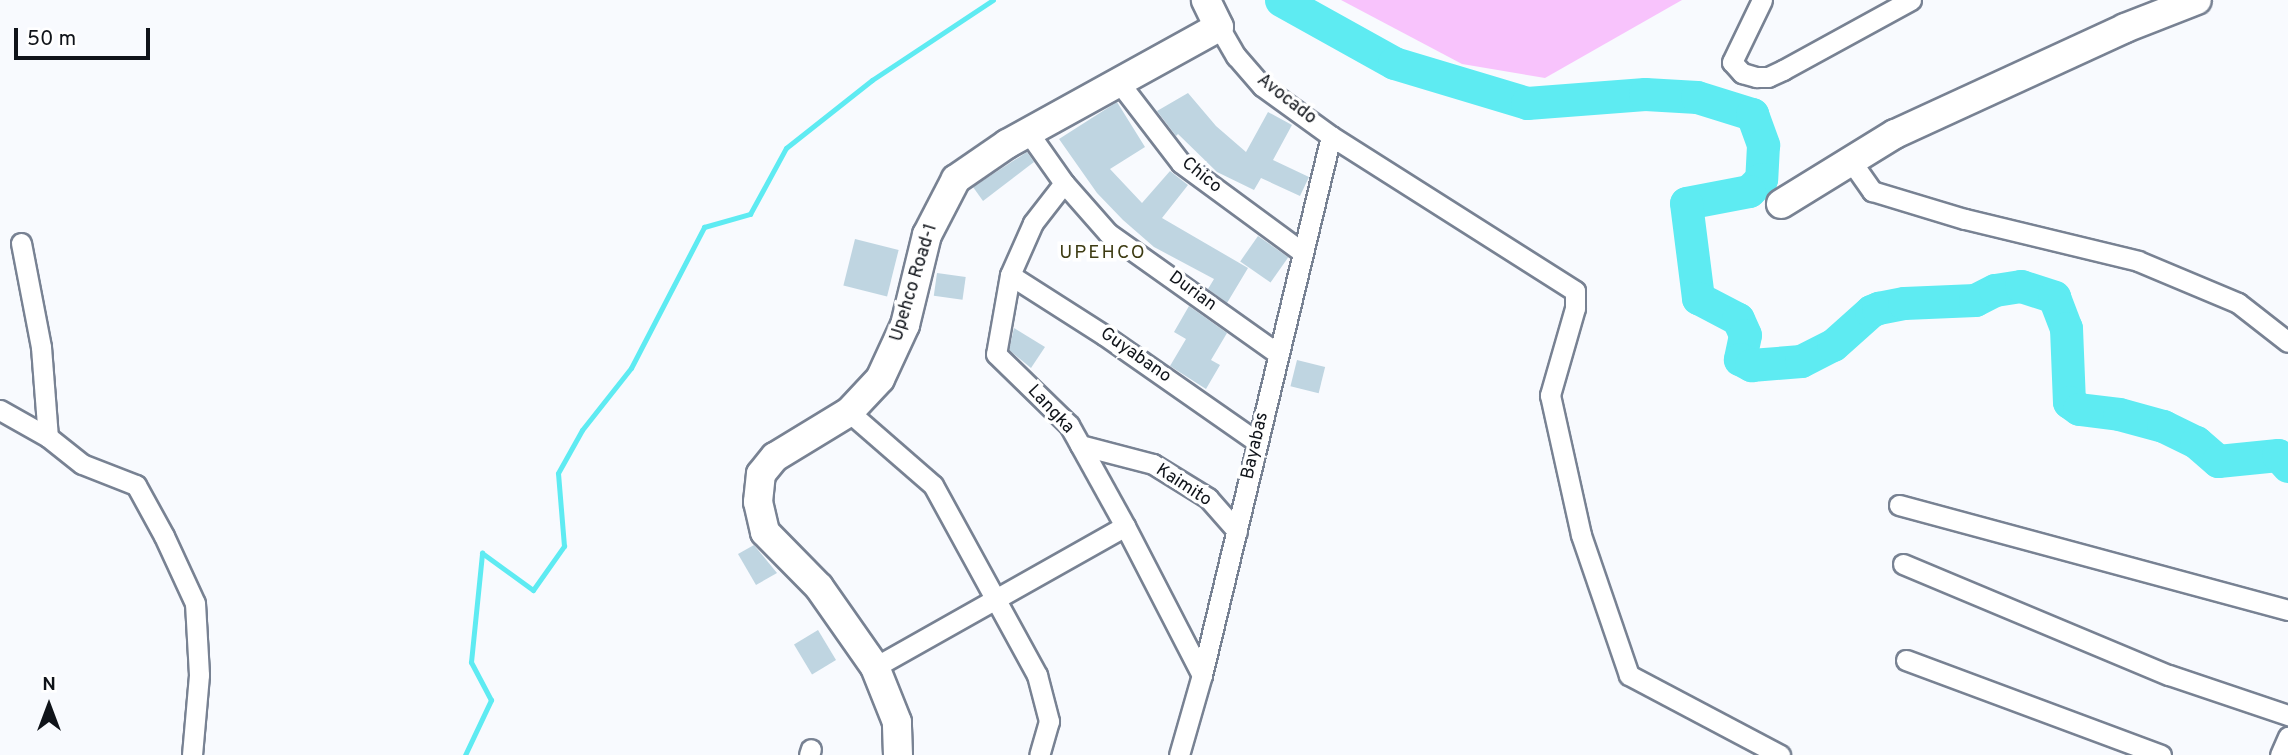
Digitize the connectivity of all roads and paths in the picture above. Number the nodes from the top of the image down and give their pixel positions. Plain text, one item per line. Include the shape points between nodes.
1 (1206, 0) edge
2 (1762, 0) edge
3 (1911, 0) edge
4 (2197, 0) edge
5 (1219, 27) junction
6 (1118, 81) junction
7 (1028, 132) junction
8 (1331, 136) junction
9 (1851, 161) junction
10 (1064, 183) junction
11 (1781, 204) dead end
12 (21, 243) dead end
13 (1302, 252) junction
14 (1010, 275) junction
15 (2288, 342) edge
16 (1278, 355) junction
17 (0, 410) edge
18 (849, 412) junction
19 (48, 437) junction
20 (1256, 441) junction
21 (1080, 445) junction
22 (1899, 505) dead end
23 (1125, 526) junction
24 (1237, 531) junction
25 (1903, 564) dead end
26 (995, 598) junction
27 (2288, 610) edge
28 (1906, 660) dead end
29 (875, 667) junction
30 (1202, 675) junction
31 (2288, 715) edge
32 (2288, 737) edge
33 (192, 755) edge
34 (898, 755) edge
35 (1039, 755) edge
36 (1179, 755) edge
37 (1780, 755) edge
38 (2161, 755) edge
39 (2280, 755) edge

1 - 5 street
2 - 3 street via 1732,62 1742,73 1756,77 1776,74
4 - 9 street via 2010,79 1895,134
5 - 6 street, Upehco Road-1
5 - 8 street, Avocado via 1262,86
6 - 7 street, Upehco Road-1
6 - 13 street, Chico via 1181,163
7 - 10 street, Durian
7 - 18 street, Upehco Road-1 via 972,165 946,193 927,235 905,325 892,357 880,379
8 - 13 street, Bayabas
8 - 37 street, Avocado via 1576,291 1550,395 1581,535 1629,675
9 - 11 street
9 - 15 street via 1872,191 2138,261 2238,303
10 - 14 street, Langka via 1033,223
10 - 16 street, Durian via 1108,233
12 - 19 street via 41,347
13 - 16 street, Bayabas
14 - 20 street, Guyabano
14 - 21 street, Langka via 996,354 1069,425
16 - 20 street, Bayabas
17 - 19 street
18 - 26 street via 933,485
18 - 29 street, Upehco Road-1 via 775,457 761,474 758,502 765,532 819,587
19 - 33 street via 82,464 136,485 175,558 195,603 199,675
20 - 24 street, Bayabas
21 - 23 street, Langka
21 - 24 street, Kaimito via 1153,464 1208,498
22 - 27 street
23 - 26 street
23 - 30 street, Langka
24 - 30 street, Bayabas
25 - 31 street via 2169,674
26 - 29 street
26 - 35 street via 1040,686 1049,721
28 - 38 street
29 - 34 street, Upehco Road-1 via 897,722
30 - 36 street, Bayabas
32 - 39 street

